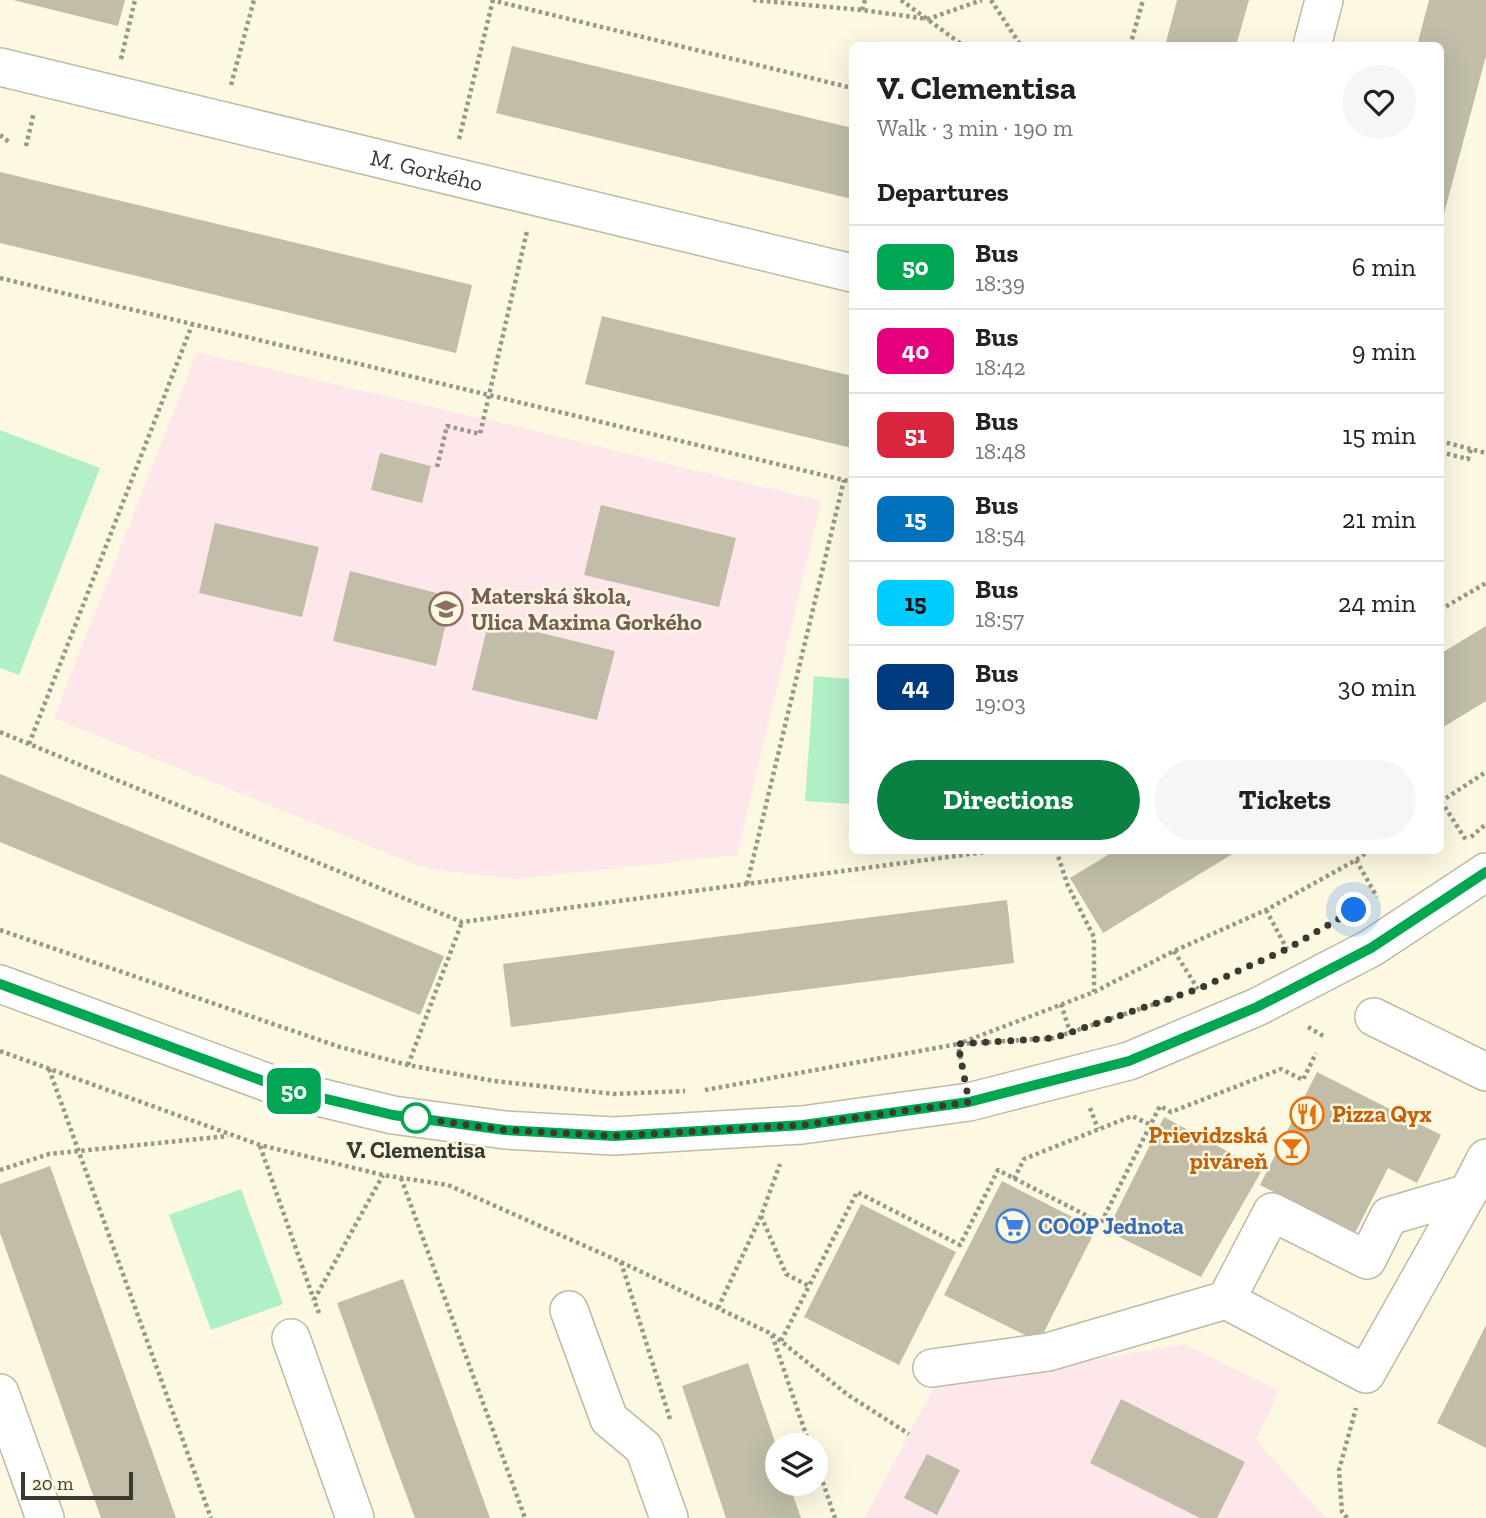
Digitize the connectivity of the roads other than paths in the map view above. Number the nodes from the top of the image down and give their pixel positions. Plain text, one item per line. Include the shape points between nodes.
1 (1324, 0) edge
2 (1313, 42) edge
3 (0, 67) edge
4 (849, 272) edge
5 (1486, 872) edge
6 (0, 984) edge
7 (1374, 1017) dead end
8 (1486, 1072) edge
9 (1486, 1158) edge
10 (1468, 1193) junction
11 (1226, 1300) junction
12 (569, 1310) dead end
13 (291, 1338) road end
14 (932, 1368) dead end
15 (0, 1393) edge
16 (45, 1518) edge
17 (355, 1518) edge
18 (669, 1518) edge

1 - 2 street
3 - 4 street, M. Gorkého
5 - 6 street via 1371,948 1257,1007 1129,1061 969,1102 803,1125 614,1136 505,1130 393,1115 285,1089
7 - 8 street
9 - 10 street
10 - 11 street via 1390,1216 1367,1261 1272,1212
10 - 11 street via 1366,1374
11 - 14 street via 1048,1352
12 - 18 street via 609,1419 644,1448
13 - 17 street
15 - 16 street

